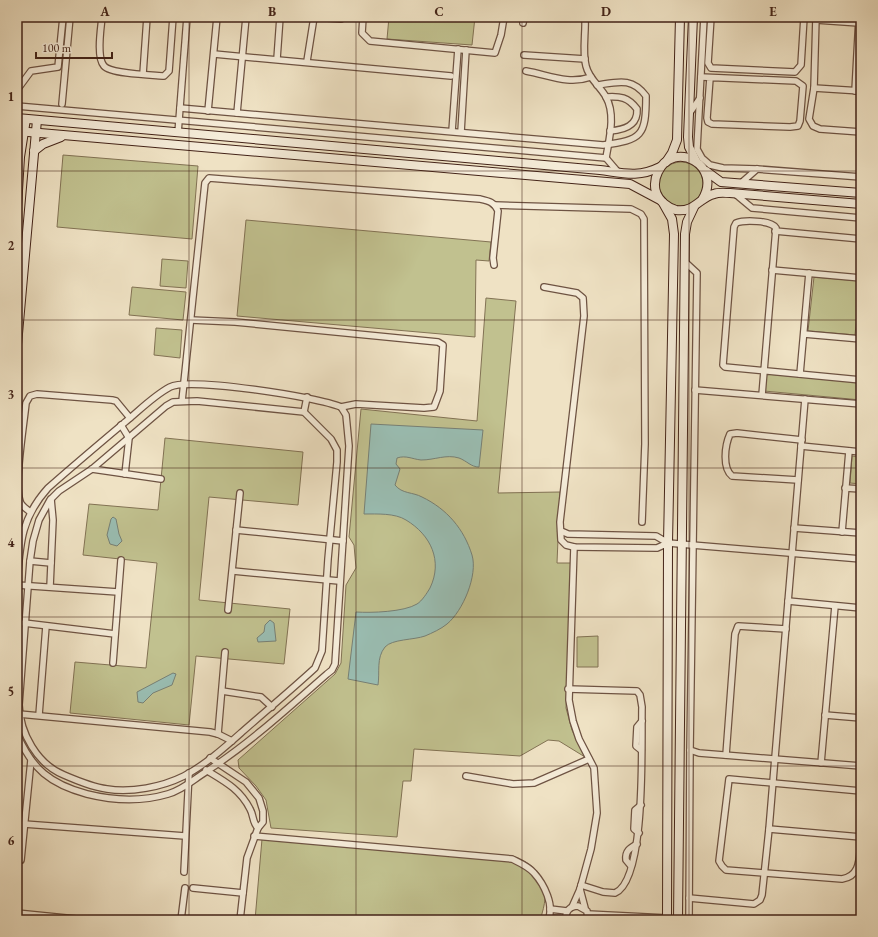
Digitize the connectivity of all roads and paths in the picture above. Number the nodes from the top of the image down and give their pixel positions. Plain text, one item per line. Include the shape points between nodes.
1 (63, 17) edge
2 (70, 17) edge
3 (102, 17) edge
4 (147, 17) edge
5 (173, 17) edge
6 (187, 17) edge
7 (217, 17) edge
8 (246, 17) edge
9 (280, 17) edge
10 (314, 17) edge
11 (363, 17) edge
12 (504, 17) edge
13 (585, 17) edge
14 (680, 17) edge
15 (693, 17) edge
16 (704, 17) edge
17 (711, 17) edge
18 (804, 17) edge
19 (341, 19) dead end
20 (816, 19) edge
21 (859, 20) edge
22 (458, 49) junction
23 (466, 50) junction
24 (214, 54) junction
25 (524, 55) dead end
26 (242, 56) junction
27 (277, 59) junction
28 (585, 59) junction
29 (307, 61) junction
30 (526, 71) dead end
31 (143, 74) junction
32 (451, 76) dead end
33 (591, 77) junction
34 (701, 77) junction
35 (710, 78) junction
36 (597, 85) junction
37 (814, 88) junction
38 (17, 90) edge
39 (858, 91) edge
40 (701, 96) junction
41 (606, 97) junction
42 (62, 104) dead end
43 (17, 106) edge
44 (180, 108) junction
45 (208, 111) junction
46 (237, 113) junction
47 (689, 114) junction
48 (21, 119) edge
49 (37, 120) junction
50 (179, 120) junction
51 (21, 131) edge
52 (452, 131) junction
53 (610, 131) junction
54 (461, 132) junction
55 (861, 132) edge
56 (36, 133) junction
57 (178, 133) junction
58 (67, 135) junction
59 (608, 144) junction
60 (34, 151) junction
61 (19, 153) edge
62 (606, 158) junction
63 (699, 164) junction
64 (663, 165) junction
65 (757, 169) junction
66 (618, 172) junction
67 (861, 177) edge
68 (740, 184) junction
69 (734, 193) junction
70 (861, 193) edge
71 (702, 200) junction
72 (661, 201) junction
73 (861, 204) edge
74 (495, 205) junction
75 (17, 207) edge
76 (694, 207) junction
77 (861, 218) edge
78 (776, 232) junction
79 (861, 238) edge
80 (684, 262) junction
81 (494, 265) dead end
82 (772, 270) junction
83 (809, 273) junction
84 (861, 278) edge
85 (544, 287) dead end
86 (191, 320) junction
87 (861, 326) edge
88 (804, 334) junction
89 (860, 339) edge
90 (17, 345) edge
91 (763, 371) junction
92 (800, 374) junction
93 (861, 380) edge
94 (183, 384) junction
95 (695, 390) junction
96 (762, 395) junction
97 (307, 397) junction
98 (805, 399) junction
99 (182, 401) junction
100 (861, 404) edge
101 (341, 407) junction
102 (304, 412) junction
103 (130, 418) junction
104 (121, 425) junction
105 (129, 438) junction
106 (801, 443) junction
107 (349, 446) junction
108 (337, 450) junction
109 (849, 451) junction
110 (861, 452) edge
111 (92, 469) junction
112 (126, 474) junction
113 (161, 479) dead end
114 (798, 480) junction
115 (845, 488) junction
116 (861, 489) edge
117 (240, 493) dead end
118 (51, 499) junction
119 (30, 512) junction
120 (642, 522) dead end
121 (794, 528) junction
122 (236, 530) junction
123 (561, 531) junction
124 (842, 532) junction
125 (861, 533) edge
126 (330, 540) junction
127 (343, 541) junction
128 (668, 543) junction
129 (682, 544) junction
130 (692, 545) junction
131 (574, 547) junction
132 (792, 554) junction
133 (861, 559) edge
134 (121, 560) dead end
135 (30, 562) junction
136 (51, 563) junction
137 (233, 571) junction
138 (326, 580) junction
139 (339, 581) junction
140 (17, 585) edge
141 (28, 585) junction
142 (50, 586) junction
143 (118, 592) junction
144 (788, 601) junction
145 (835, 606) junction
146 (861, 608) edge
147 (228, 610) dead end
148 (24, 623) junction
149 (46, 626) junction
150 (786, 629) junction
151 (115, 634) junction
152 (225, 652) dead end
153 (113, 663) dead end
154 (568, 689) junction
155 (222, 691) junction
156 (272, 707) junction
157 (20, 714) junction
158 (39, 715) junction
159 (825, 715) junction
160 (861, 718) edge
161 (17, 734) edge
162 (218, 734) junction
163 (232, 741) junction
164 (690, 752) junction
165 (726, 755) junction
166 (210, 758) junction
167 (589, 759) junction
168 (775, 759) junction
169 (31, 760) junction
170 (821, 763) junction
171 (218, 764) junction
172 (200, 766) junction
173 (861, 766) edge
174 (208, 771) junction
175 (189, 773) junction
176 (466, 776) dead end
177 (189, 783) junction
178 (773, 784) junction
179 (861, 791) edge
180 (24, 824) junction
181 (258, 828) junction
182 (769, 829) junction
183 (185, 836) junction
184 (254, 836) junction
185 (861, 837) edge
186 (861, 842) edge
187 (637, 844) junction
188 (21, 860) dead end
189 (631, 866) junction
190 (184, 872) dead end
191 (764, 874) junction
192 (580, 887) junction
193 (185, 888) dead end
194 (193, 888) dead end
195 (243, 893) junction
196 (689, 898) junction
197 (585, 908) junction
198 (550, 909) junction
199 (570, 909) junction
200 (17, 913) edge
201 (588, 917) edge
202 (631, 918) edge
203 (548, 919) edge
204 (667, 919) edge
205 (86, 920) edge
206 (181, 920) edge
207 (240, 920) edge
208 (566, 920) edge
209 (678, 920) edge
210 (689, 920) edge

1 - 38 street via 60,64 55,68 31,71
2 - 42 street
3 - 31 street via 100,47 104,66 113,70
4 - 31 street
5 - 31 street via 168,73 164,76
6 - 44 street
7 - 24 street
8 - 26 street
9 - 27 street
10 - 19 street
10 - 29 street
11 - 22 street via 362,33 370,41
12 - 23 street via 495,53
13 - 28 street
14 - 64 street via 677,140
15 - 47 street
16 - 34 street
17 - 18 street via 708,63 711,68 794,72 801,65
20 - 21 street
20 - 37 street
21 - 39 street
22 - 23 street
22 - 52 street
23 - 54 street
24 - 26 street
24 - 45 street
25 - 28 street
26 - 27 street
26 - 46 street
27 - 29 street
28 - 33 street
29 - 32 street
30 - 33 street via 572,81
33 - 36 street
34 - 35 street
34 - 40 street
35 - 35 street via 801,83 804,86 798,126 708,122
36 - 41 street
36 - 59 street via 629,82 637,85 646,96 643,128 640,134 622,143
37 - 39 street
37 - 55 street via 809,119 813,126 820,129
40 - 47 street
40 - 65 street via 697,149 702,158 710,165 723,168
41 - 53 street via 610,105
41 - 53 street via 626,98 637,109 637,115 629,127
43 - 50 street
44 - 45 street
44 - 50 street
45 - 46 street
46 - 52 street
47 - 63 street via 689,147
48 - 49 street
48 - 51 street
49 - 56 street
49 - 57 street
50 - 57 street
50 - 62 street
51 - 56 street
51 - 61 street
52 - 54 street
53 - 59 street
54 - 59 street
56 - 58 street
56 - 60 street
57 - 66 street
58 - 60 street via 53,138
58 - 72 street via 630,184
59 - 62 street
60 - 90 street
61 - 75 street
62 - 66 street
63 - 64 street via 684,157 675,158
63 - 68 street via 721,182
63 - 71 street via 708,179 707,190
64 - 66 street via 648,173
64 - 72 street via 655,179 656,192
65 - 67 street
65 - 68 street
68 - 70 street
69 - 71 street via 714,194
69 - 73 street
69 - 77 street via 752,208
71 - 76 street
72 - 76 street via 676,210
72 - 128 street via 672,219 674,234
74 - 81 street via 498,211
74 - 86 street via 480,199 209,178 205,183
74 - 120 street via 631,210 642,214 645,444
76 - 80 street via 687,222
78 - 79 street
78 - 82 street
78 - 91 street via 775,226 769,223 736,223 722,361 725,367
80 - 95 street via 697,273
80 - 129 street
82 - 83 street
82 - 91 street
83 - 84 street
83 - 88 street
85 - 123 street via 577,293 583,298 584,316
86 - 94 street
86 - 101 street via 430,341 443,345 440,391 434,407 356,404
87 - 89 street
88 - 89 street
88 - 92 street
91 - 92 street
91 - 96 street
92 - 93 street
94 - 97 street
94 - 99 street
94 - 103 street via 171,387
95 - 96 street
95 - 130 street
96 - 98 street
97 - 101 street
97 - 102 street
98 - 100 street
98 - 106 street
99 - 102 street via 197,400
99 - 105 street via 166,406
101 - 107 street via 346,415
102 - 108 street via 320,427
103 - 104 street
103 - 119 street via 116,401 112,400 37,394 30,396 26,403 19,500
104 - 105 street
104 - 119 street via 48,488
105 - 111 street
105 - 112 street
106 - 109 street
106 - 114 street
106 - 114 street via 737,433 730,434 727,440 726,468 732,476
107 - 108 street
107 - 127 street
108 - 126 street
109 - 110 street
109 - 115 street
111 - 112 street
111 - 118 street
112 - 113 street
114 - 121 street
115 - 116 street
115 - 124 street
117 - 122 street
118 - 135 street via 38,520
118 - 136 street
119 - 140 street via 22,531
121 - 124 street
121 - 132 street
122 - 126 street
122 - 137 street
123 - 128 street via 568,534 656,536
123 - 131 street via 563,543
124 - 125 street
126 - 127 street
126 - 138 street
127 - 139 street
128 - 129 street
128 - 131 street via 657,548
128 - 204 street
129 - 130 street
129 - 209 street
130 - 132 street
130 - 164 street
131 - 154 street
132 - 133 street
132 - 144 street
134 - 143 street
135 - 136 street
135 - 141 street
136 - 142 street
137 - 138 street
137 - 147 street
138 - 139 street
138 - 156 street via 319,663
139 - 171 street via 332,670 231,756
140 - 141 street
141 - 142 street
141 - 148 street
142 - 143 street
143 - 151 street
144 - 145 street
144 - 150 street
145 - 146 street
145 - 159 street
148 - 149 street
148 - 157 street
149 - 151 street
149 - 158 street
150 - 165 street via 738,626 735,634
150 - 168 street
151 - 153 street
152 - 155 street
154 - 167 street via 573,721
154 - 187 street via 637,691 642,701 642,720 637,727 636,746 641,750 641,805 635,810 634,829 639,833
155 - 156 street via 261,697
155 - 162 street
156 - 163 street
157 - 158 street
157 - 175 street via 26,737 45,763 57,772 87,784 108,789 141,789
158 - 162 street
159 - 160 street
159 - 170 street
161 - 169 street
162 - 163 street
163 - 166 street
164 - 165 street
164 - 196 street
165 - 168 street
166 - 171 street
166 - 172 street
167 - 176 street via 534,783 513,784
167 - 192 street via 594,768 597,812 591,850
168 - 170 street
168 - 178 street
169 - 177 street via 52,780 70,790 103,798 133,801 168,794
169 - 180 street
170 - 173 street
171 - 174 street
171 - 181 street via 246,782 259,798 263,822
172 - 174 street
172 - 175 street
174 - 177 street
174 - 181 street via 241,794 251,810 253,824
175 - 177 street
177 - 183 street
178 - 179 street
178 - 182 street
178 - 191 street via 729,780 719,861 726,870
180 - 183 street
180 - 188 street
181 - 184 street
182 - 185 street
182 - 191 street
183 - 190 street
184 - 195 street via 247,858
184 - 198 street via 512,859 534,873 548,897
186 - 191 street via 858,867 850,878
187 - 189 street
187 - 189 street via 626,853 626,860
189 - 192 street via 622,888 615,893
191 - 196 street via 760,900 754,904
192 - 197 street
192 - 199 street
193 - 206 street
194 - 195 street
195 - 207 street
196 - 210 street
197 - 199 street via 578,906
197 - 201 street
198 - 199 street
198 - 203 street
199 - 208 street
200 - 205 street
201 - 202 street
202 - 204 street
203 - 208 street

